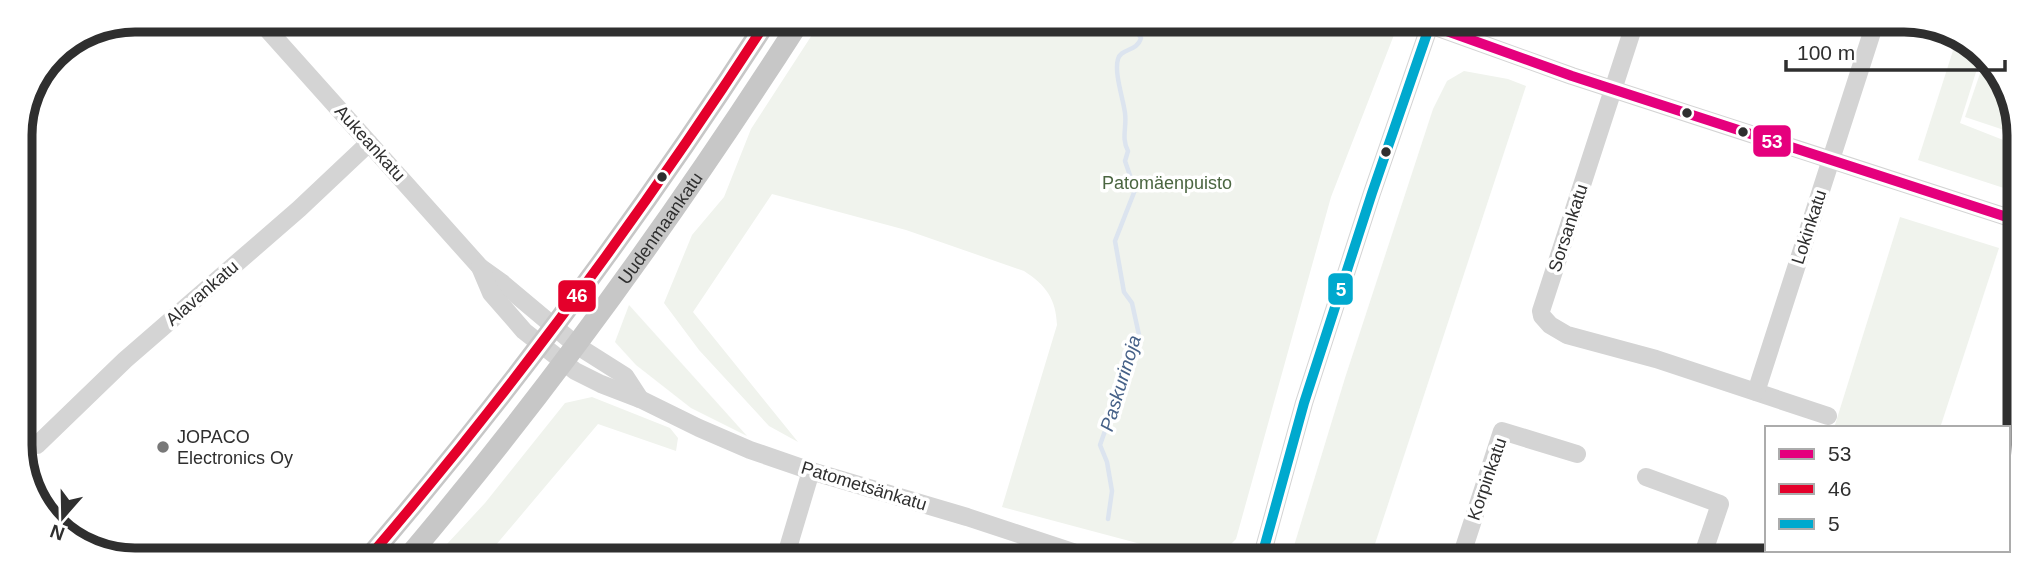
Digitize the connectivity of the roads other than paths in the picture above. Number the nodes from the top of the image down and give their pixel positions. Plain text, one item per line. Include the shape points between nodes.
1 (271, 32) edge
2 (760, 32) edge
3 (793, 32) edge
4 (1428, 32) edge
5 (1453, 32) edge
6 (1632, 32) edge
7 (1872, 32) edge
8 (1613, 89) junction
9 (369, 144) junction
10 (1830, 160) junction
11 (2007, 217) edge
12 (547, 336) junction
13 (570, 354) junction
14 (1756, 392) junction
15 (1828, 416) dead end
16 (37, 445) dead end
17 (1577, 454) dead end
18 (811, 471) junction
19 (1646, 477) dead end
20 (376, 548) edge
21 (415, 548) edge
22 (788, 548) edge
23 (1061, 548) edge
24 (1264, 548) edge
25 (1464, 548) edge
26 (1705, 548) edge

1 - 9 street, Aukeankatu
2 - 12 main road, Uudenmaankatu via 620,238
3 - 13 main road, Uudenmaankatu via 687,192
4 - 24 street via 1304,403
5 - 8 street
6 - 8 street, Sorsankatu
7 - 10 street, Lokinkatu
8 - 10 street
8 - 14 street, Sorsankatu via 1542,316 1566,335
9 - 12 street, Aukeankatu via 480,267 491,293 524,331
9 - 16 street, Alavankatu via 125,360
10 - 11 street
10 - 14 street, Lokinkatu
12 - 13 street, Patometsänkatu
12 - 20 main road, Uudenmaankatu
13 - 18 street, Patometsänkatu via 575,371 601,384 712,434
13 - 21 main road, Uudenmaankatu
14 - 15 street
17 - 25 street, Korpinkatu via 1502,431
18 - 22 street
18 - 23 street, Patometsänkatu
19 - 26 street via 1720,504

